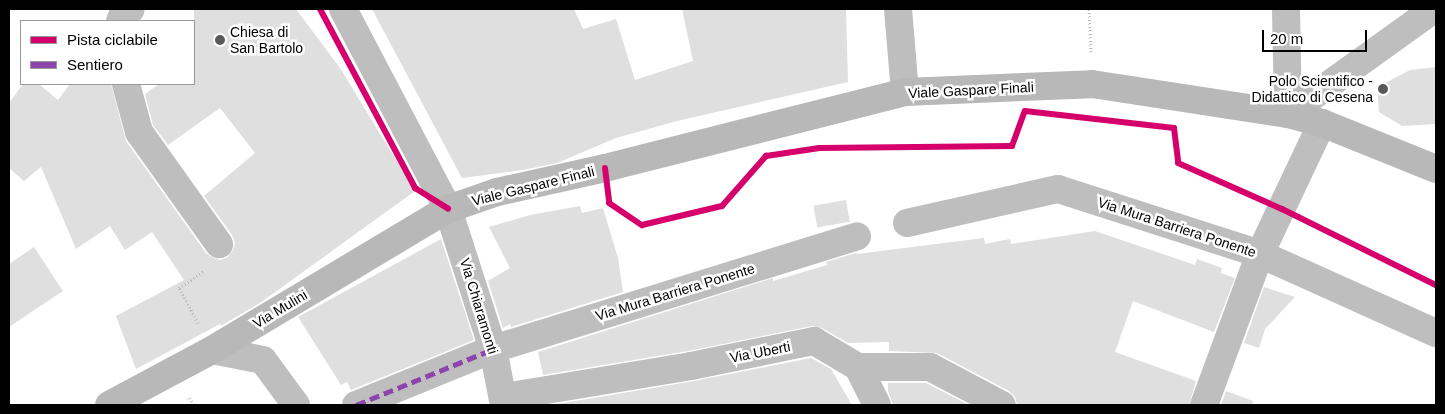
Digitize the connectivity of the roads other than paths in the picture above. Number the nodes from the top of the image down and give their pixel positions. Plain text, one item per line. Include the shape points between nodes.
1 (130, 9) edge
2 (343, 9) edge
3 (898, 9) edge
4 (1286, 9) edge
5 (1434, 9) edge
6 (120, 20) edge
7 (126, 85) edge
8 (904, 92) junction
9 (1288, 114) junction
10 (1322, 123) junction
11 (1436, 169) edge
12 (448, 209) junction
13 (907, 223) dead end
14 (857, 236) dead end
15 (220, 244) dead end
16 (1260, 254) junction
17 (1436, 333) edge
18 (493, 349) junction
19 (212, 350) junction
20 (858, 367) junction
21 (504, 401) edge
22 (109, 405) edge
23 (296, 405) edge
24 (356, 405) edge
25 (877, 405) edge
26 (1002, 405) edge
27 (1204, 405) edge

1 - 6 street
2 - 12 street, Via Chiaramonti
3 - 8 street
4 - 9 street
5 - 9 street
7 - 15 street via 139,132
8 - 9 street, Viale Gaspare Finali via 1092,84
8 - 12 street, Viale Gaspare Finali via 497,192
9 - 10 street, Viale Gaspare Finali
10 - 11 street, Viale Gaspare Finali
10 - 16 street
12 - 18 street, Via Chiaramonti
12 - 19 street, Via Mulini
13 - 16 street, Via Mura Barriera Ponente via 1058,189
14 - 18 street, Via Mura Barriera Ponente
16 - 17 street, Via Mura Barriera Ponente
16 - 27 street
18 - 21 street, Via Chiaramonti
18 - 24 street, Via Mura Barriera Ponente
19 - 22 street, Via Mulini
19 - 23 street via 262,360
20 - 21 street, Via Uberti via 814,342
20 - 25 street
20 - 26 street, Via Uberti via 930,367

